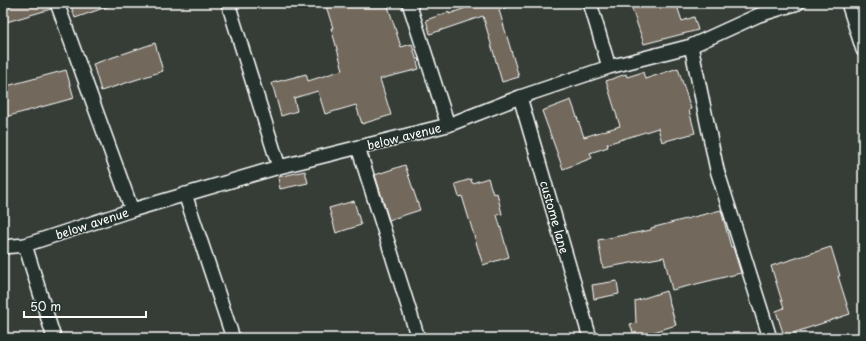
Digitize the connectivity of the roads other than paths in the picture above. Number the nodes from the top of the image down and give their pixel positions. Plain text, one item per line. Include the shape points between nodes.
1 (57, 3) edge
2 (228, 3) edge
3 (409, 3) edge
4 (590, 3) edge
5 (798, 3) edge
6 (848, 3) edge
7 (758, 9) edge
8 (691, 46) junction
9 (863, 50) edge
10 (609, 67) junction
11 (520, 97) junction
12 (448, 125) junction
13 (358, 147) junction
14 (279, 167) junction
15 (185, 194) junction
16 (132, 210) junction
17 (25, 245) junction
18 (3, 247) edge
19 (54, 338) edge
20 (233, 338) edge
21 (418, 338) edge
22 (590, 338) edge
23 (770, 338) edge

1 - 16 street
2 - 14 street
3 - 12 street
4 - 10 street
5 - 7 street, below avenue
6 - 9 street
7 - 8 street, below avenue
8 - 10 street, below avenue
8 - 23 street via 718,170
10 - 11 street, below avenue
11 - 12 street, below avenue
11 - 22 street, custome lane
12 - 13 street, below avenue
13 - 14 street, below avenue
13 - 21 street
14 - 15 street, below avenue
15 - 16 street, below avenue
15 - 20 street
16 - 17 street, below avenue
17 - 18 street, below avenue
17 - 19 street

